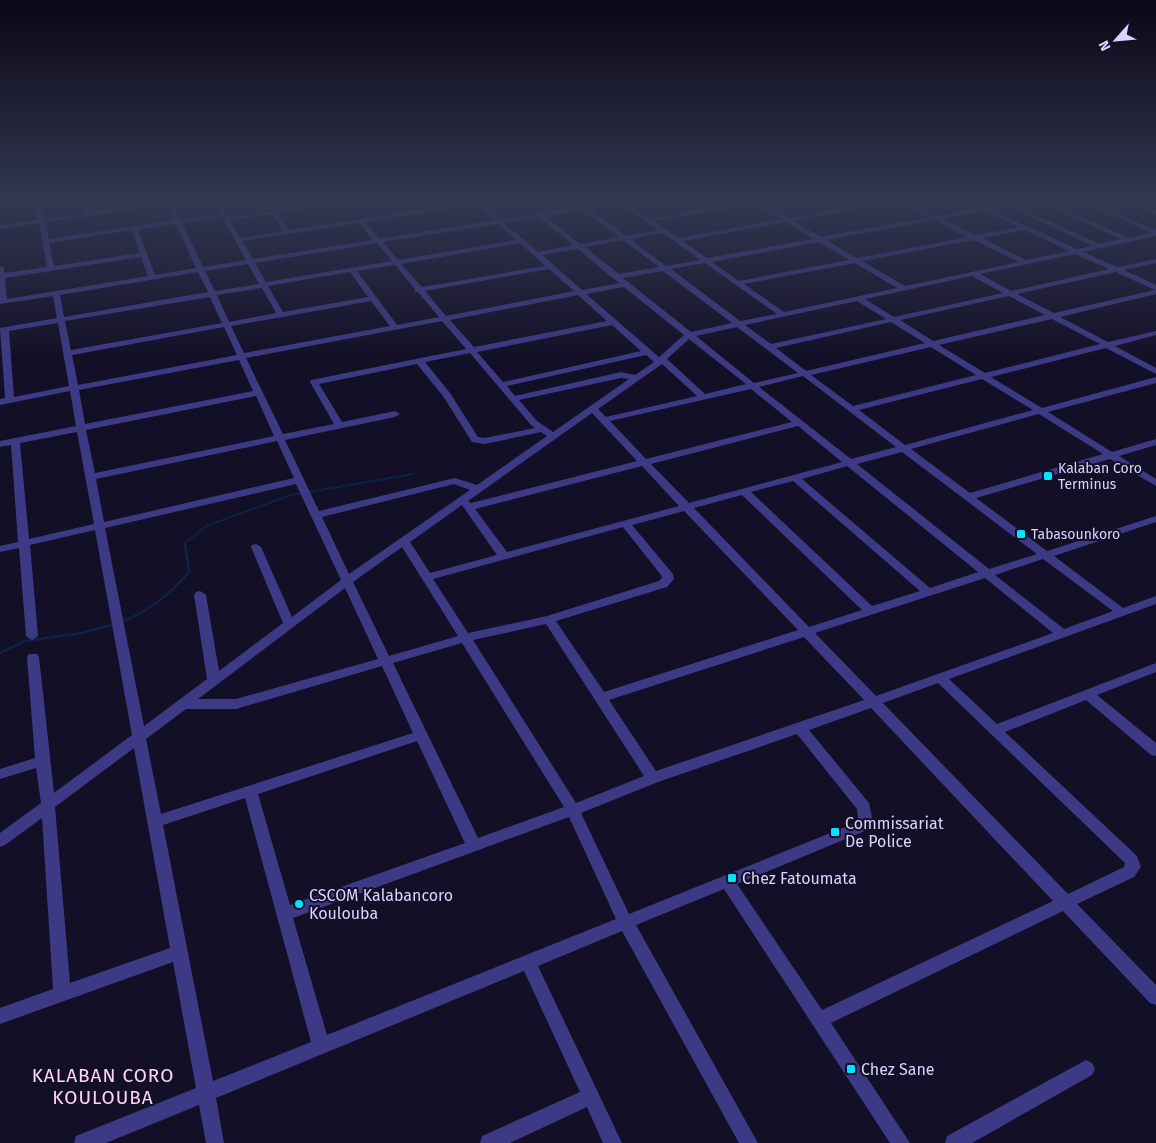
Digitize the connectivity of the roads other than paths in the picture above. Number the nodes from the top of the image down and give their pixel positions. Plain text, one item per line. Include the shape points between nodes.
1 (48, 253) edge
2 (193, 253) edge
3 (246, 253) edge
4 (299, 253) edge
5 (389, 253) edge
6 (451, 253) edge
7 (540, 253) edge
8 (588, 253) edge
9 (645, 253) edge
10 (697, 253) edge
11 (742, 253) edge
12 (844, 253) edge
13 (890, 253) edge
14 (1008, 253) edge
15 (1065, 253) edge
16 (1081, 253) edge
17 (144, 254) joint
18 (536, 254) joint
19 (706, 260) junction
20 (856, 260) junction
21 (250, 261) junction
22 (1156, 261) edge
23 (1025, 262) junction
24 (396, 263) junction
25 (551, 267) junction
26 (50, 268) junction
27 (664, 268) junction
28 (200, 269) junction
29 (352, 270) junction
30 (1117, 270) junction
31 (0, 272) edge
32 (972, 274) junction
33 (152, 277) junction
34 (617, 277) junction
35 (738, 283) junction
36 (626, 284) junction
37 (264, 285) junction
38 (903, 288) junction
39 (1156, 288) edge
40 (418, 290) junction
41 (56, 292) junction
42 (1156, 292) edge
43 (580, 293) junction
44 (1010, 293) junction
45 (211, 294) junction
46 (373, 298) junction
47 (858, 298) junction
48 (2, 301) edge
49 (782, 314) junction
50 (281, 315) junction
51 (1053, 316) junction
52 (444, 318) junction
53 (893, 319) junction
54 (61, 320) junction
55 (613, 322) junction
56 (738, 324) junction
57 (226, 325) junction
58 (394, 328) junction
59 (2, 330) edge
60 (1156, 333) edge
61 (689, 334) junction
62 (933, 344) junction
63 (1108, 345) junction
64 (769, 347) junction
65 (471, 352) junction
66 (647, 352) junction
67 (68, 353) junction
68 (241, 357) junction
69 (660, 361) junction
70 (420, 362) junction
71 (4, 365) edge
72 (1156, 371) edge
73 (804, 374) junction
74 (985, 376) junction
75 (636, 378) junction
76 (1156, 380) edge
77 (500, 385) junction
78 (752, 386) junction
79 (74, 388) junction
80 (258, 393) junction
81 (703, 397) junction
82 (513, 399) junction
83 (10, 401) junction
84 (0, 402) edge
85 (592, 408) junction
86 (851, 409) junction
87 (1042, 411) junction
88 (395, 414) dead end
89 (604, 420) junction
90 (800, 423) junction
91 (339, 425) junction
92 (82, 428) junction
93 (542, 429) junction
94 (553, 436) junction
95 (278, 437) junction
96 (15, 441) junction
97 (1156, 442) edge
98 (0, 444) edge
99 (904, 448) junction
100 (1112, 455) junction
101 (645, 463) junction
102 (849, 463) junction
103 (91, 477) junction
104 (795, 478) junction
105 (299, 480) junction
106 (1156, 483) edge
107 (477, 490) junction
108 (744, 491) junction
109 (968, 497) junction
110 (466, 503) junction
111 (687, 507) junction
112 (316, 515) junction
113 (1156, 518) edge
114 (625, 524) junction
115 (100, 526) junction
116 (404, 541) junction
117 (23, 544) junction
118 (256, 546) dead end
119 (0, 549) edge
120 (1044, 554) junction
121 (504, 556) junction
122 (986, 573) junction
123 (427, 577) junction
124 (347, 581) junction
125 (928, 592) junction
126 (200, 595) dead end
127 (1156, 600) edge
128 (870, 611) junction
129 (1121, 612) junction
130 (549, 619) junction
131 (289, 624) junction
132 (806, 632) junction
133 (1061, 633) junction
134 (32, 636) dead end
135 (466, 638) junction
136 (33, 658) dead end
137 (385, 661) junction
138 (1156, 667) edge
139 (939, 677) junction
140 (214, 680) junction
141 (1087, 694) junction
142 (601, 698) junction
143 (873, 701) junction
144 (183, 704) junction
145 (800, 728) junction
146 (996, 730) junction
147 (421, 735) junction
148 (140, 736) junction
149 (1156, 751) edge
150 (42, 761) junction
151 (0, 774) edge
152 (652, 778) junction
153 (250, 791) junction
154 (48, 804) junction
155 (573, 810) junction
156 (155, 822) junction
157 (0, 841) edge
158 (474, 846) junction
159 (726, 881) junction
160 (1065, 902) junction
161 (285, 914) junction
162 (626, 922) junction
163 (180, 952) junction
164 (528, 962) junction
165 (62, 994) junction
166 (1156, 997) edge
167 (0, 1016) edge
168 (819, 1020) junction
169 (321, 1046) junction
170 (1086, 1069) dead end
171 (206, 1093) junction
172 (591, 1096) junction
173 (84, 1143) edge
174 (215, 1143) edge
175 (489, 1143) edge
176 (613, 1143) edge
177 (749, 1143) edge
178 (901, 1143) edge
179 (954, 1143) edge

1 - 26 street
2 - 28 street
3 - 21 street
4 - 21 street
5 - 24 street
6 - 24 street
7 - 18 street
8 - 34 street
9 - 27 street
10 - 19 street
11 - 19 street
12 - 20 street
13 - 20 street
14 - 23 street
15 - 23 street
16 - 30 street
17 - 26 street
17 - 33 street
18 - 25 street
19 - 27 street
19 - 35 street
20 - 35 street
20 - 38 street
21 - 28 street
21 - 37 street
22 - 30 street
23 - 32 street
24 - 29 street
24 - 40 street
25 - 40 street
25 - 43 street
26 - 31 street
27 - 34 street
27 - 56 street
28 - 33 street
28 - 45 street
29 - 37 street
29 - 46 street
30 - 39 street
30 - 44 street
31 - 48 street
32 - 38 street
32 - 44 street
33 - 41 street
34 - 36 street
35 - 49 street
36 - 43 street
36 - 61 street
37 - 45 street
37 - 50 street
38 - 47 street
40 - 52 street
41 - 48 street
41 - 54 street
42 - 51 street
43 - 52 street
43 - 55 street
44 - 51 street
44 - 53 street
45 - 54 street
45 - 57 street
46 - 50 street
46 - 58 street
47 - 49 street
47 - 53 street
49 - 56 street
50 - 57 street
51 - 62 street
51 - 63 street
52 - 58 street
52 - 65 street
53 - 62 street
53 - 64 street
54 - 59 street
54 - 67 street
55 - 65 street
55 - 66 street
56 - 61 street
56 - 64 street
57 - 67 street
57 - 68 street
58 - 68 street
59 - 71 street
60 - 63 street
61 - 69 street
61 - 78 street
62 - 73 street
62 - 74 street
63 - 72 street
63 - 74 street
64 - 73 street
65 - 70 street
65 - 77 street
66 - 69 street
66 - 77 street
67 - 79 street
68 - 79 street
68 - 80 street
69 - 75 street
69 - 81 street
70 - 91 street via 314,382
70 - 93 street via 446,394 475,440 485,441
71 - 83 street
73 - 78 street
73 - 86 street
74 - 86 street
74 - 87 street
75 - 82 street via 621,375
75 - 85 street
76 - 87 street
77 - 82 street
78 - 81 street
78 - 90 street
79 - 83 street
79 - 92 street
80 - 92 street
80 - 95 street
81 - 89 street
82 - 93 street
83 - 84 street
85 - 89 street
85 - 94 street
86 - 99 street
87 - 99 street
87 - 100 street
88 - 91 street
89 - 101 street
90 - 101 street
90 - 102 street
91 - 95 street
92 - 96 street
92 - 103 street
93 - 94 street
94 - 107 street
95 - 103 street
95 - 105 street
96 - 98 street
96 - 117 street
97 - 100 street
99 - 102 street
99 - 109 street
100 - 106 street
100 - 109 street
101 - 110 street
101 - 111 street
102 - 104 street
102 - 122 street
103 - 115 street
104 - 108 street
104 - 125 street
105 - 112 street
105 - 115 street
107 - 110 street
107 - 112 street via 456,481
108 - 111 street
108 - 128 street
109 - 120 street
110 - 116 street
110 - 121 street
111 - 114 street
111 - 132 street
112 - 124 street
113 - 120 street
114 - 121 street
114 - 130 street via 668,574 666,582
115 - 117 street
115 - 148 street
116 - 123 street
116 - 124 street
117 - 119 street
117 - 134 street
118 - 131 street
120 - 122 street
120 - 129 street
121 - 123 street
122 - 125 street
122 - 133 street
123 - 135 street
124 - 131 street
124 - 137 street
125 - 128 street
126 - 140 street
127 - 129 street
128 - 132 street
129 - 133 street
130 - 135 street
130 - 142 street
131 - 140 street
132 - 142 street
132 - 143 street
133 - 139 street
135 - 137 street
135 - 155 street
136 - 150 street
137 - 144 street via 236,704
137 - 147 street
138 - 141 street
139 - 143 street
139 - 146 street
140 - 144 street
141 - 146 street
141 - 149 street
142 - 152 street
143 - 145 street
143 - 160 street
144 - 148 street
145 - 152 street
145 - 159 street via 864,807 866,817 860,827
146 - 160 street via 1132,860 1133,867 1129,872
147 - 153 street
147 - 158 street
148 - 154 street
148 - 156 street
150 - 151 street
150 - 154 street
152 - 155 street
153 - 156 street
153 - 161 street
154 - 157 street
154 - 165 street
155 - 158 street
155 - 162 street
156 - 163 street
158 - 161 street
159 - 162 street
159 - 168 street
160 - 166 street
160 - 168 street
161 - 169 street
162 - 164 street
162 - 177 street
163 - 165 street
163 - 171 street
164 - 169 street
164 - 172 street
165 - 167 street
168 - 178 street
169 - 171 street
170 - 179 street
171 - 173 street
171 - 174 street
172 - 175 street
172 - 176 street

